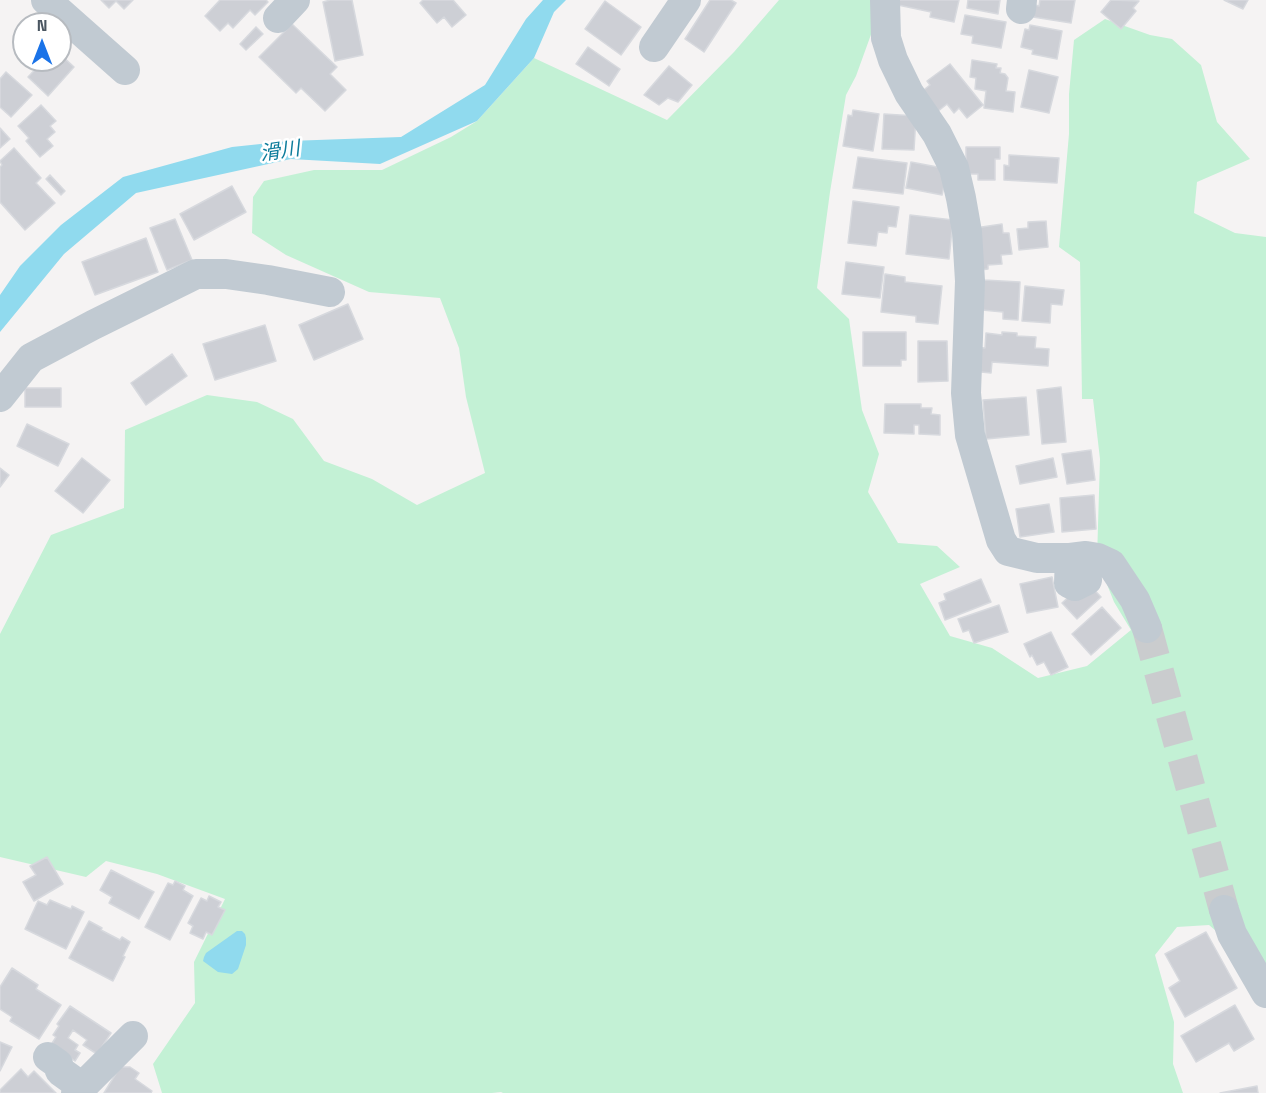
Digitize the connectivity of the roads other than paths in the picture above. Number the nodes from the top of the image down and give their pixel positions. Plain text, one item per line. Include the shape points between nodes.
1 (46, 0) edge
2 (686, 0) edge
3 (885, 0) edge
4 (654, 47) dead end
5 (125, 70) dead end
6 (330, 292) dead end
7 (0, 397) edge
8 (1147, 628) tunnel mouth
9 (1224, 910) tunnel mouth
10 (1266, 993) edge
11 (133, 1036) dead end
12 (48, 1056) dead end
13 (79, 1090) edge

1 - 5 street
2 - 4 street
3 - 8 street via 886,38 893,60 950,159 961,198 970,280 966,393 970,435 1001,540 1008,551 1079,569 1086,556 1111,564 1135,600
6 - 7 street via 226,274 196,274 31,358
9 - 10 street via 1232,934
11 - 13 street
12 - 13 street

